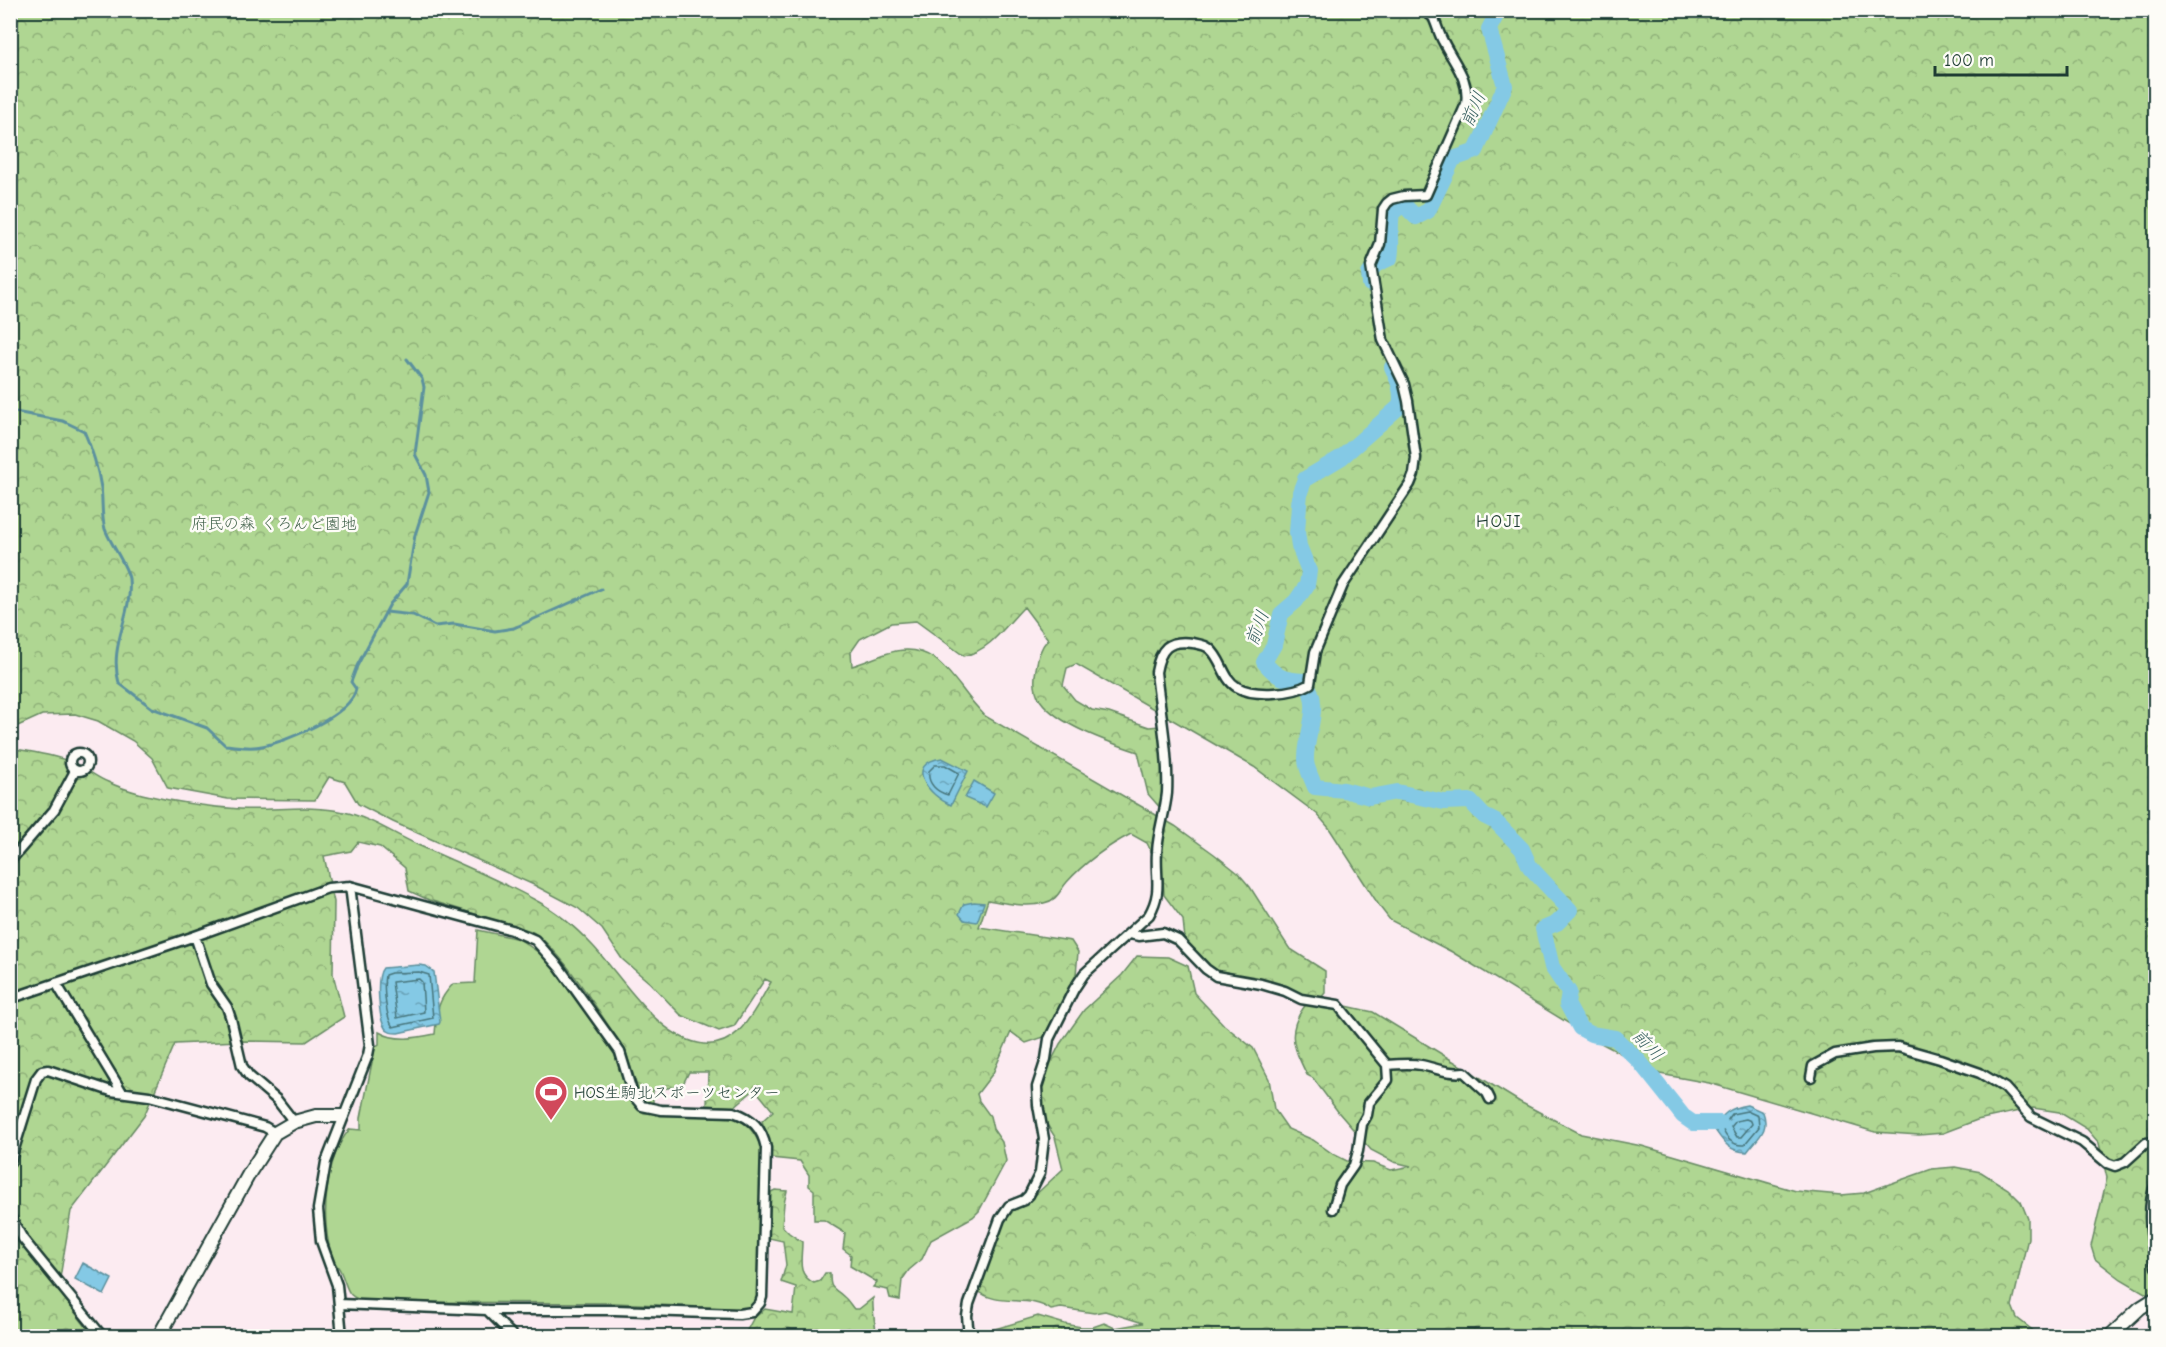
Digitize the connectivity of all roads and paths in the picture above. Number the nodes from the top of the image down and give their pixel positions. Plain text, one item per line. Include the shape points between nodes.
1 (1422, 10) edge
2 (75, 771) dead end
3 (10, 861) edge
4 (350, 886) junction
5 (1129, 934) junction
6 (195, 936) junction
7 (56, 983) junction
8 (10, 996) edge
9 (1387, 1065) junction
10 (1811, 1077) dead end
11 (122, 1092) junction
12 (1490, 1099) dead end
13 (342, 1116) junction
14 (294, 1122) junction
15 (275, 1133) junction
16 (2156, 1142) edge
17 (10, 1162) edge
18 (2156, 1183) edge
19 (1333, 1209) dead end
20 (10, 1216) edge
21 (2156, 1267) edge
22 (2156, 1298) edge
23 (339, 1304) junction
24 (487, 1310) junction
25 (102, 1336) edge
26 (159, 1336) edge
27 (342, 1336) edge
28 (513, 1336) edge
29 (969, 1336) edge
30 (2110, 1336) edge

1 - 5 street via 1433,17 1463,77 1466,104 1426,195 1404,196 1383,209 1380,244 1371,270 1383,340 1408,401 1416,458 1414,474 1343,585 1307,686 1277,692 1245,690 1234,685 1210,648 1182,642 1164,649 1156,672 1167,780 1157,851 1158,890 1149,915
2 - 3 street via 54,810
4 - 6 street via 328,888
4 - 13 street via 370,1045
4 - 24 street via 512,930 535,940 616,1046 633,1095 642,1106 733,1112 755,1123 764,1138 762,1297 752,1312
5 - 9 street via 1163,933 1178,940 1216,976 1338,1005
5 - 29 street via 1084,975 1049,1039 1037,1086 1044,1139 1040,1173 1029,1195 1009,1206 1000,1219 969,1304
6 - 7 street
6 - 14 street via 211,984 231,1019 242,1066
7 - 8 street
7 - 11 street
9 - 12 street via 1420,1064 1440,1071 1464,1072
9 - 19 street via 1388,1080 1369,1102 1354,1165 1340,1185
10 - 16 street via 1813,1066 1835,1054 1898,1047 1980,1073 2005,1088 2031,1117 2082,1142 2115,1166 2146,1143
11 - 15 street via 161,1099
11 - 17 street via 57,1071 42,1071 36,1079
13 - 14 street via 315,1116
13 - 23 street via 326,1161 318,1209 321,1241 337,1285
14 - 15 street
15 - 26 street
18 - 21 street via 2150,1215
20 - 25 street via 23,1239
22 - 30 street
23 - 24 street
23 - 27 street
24 - 28 street

